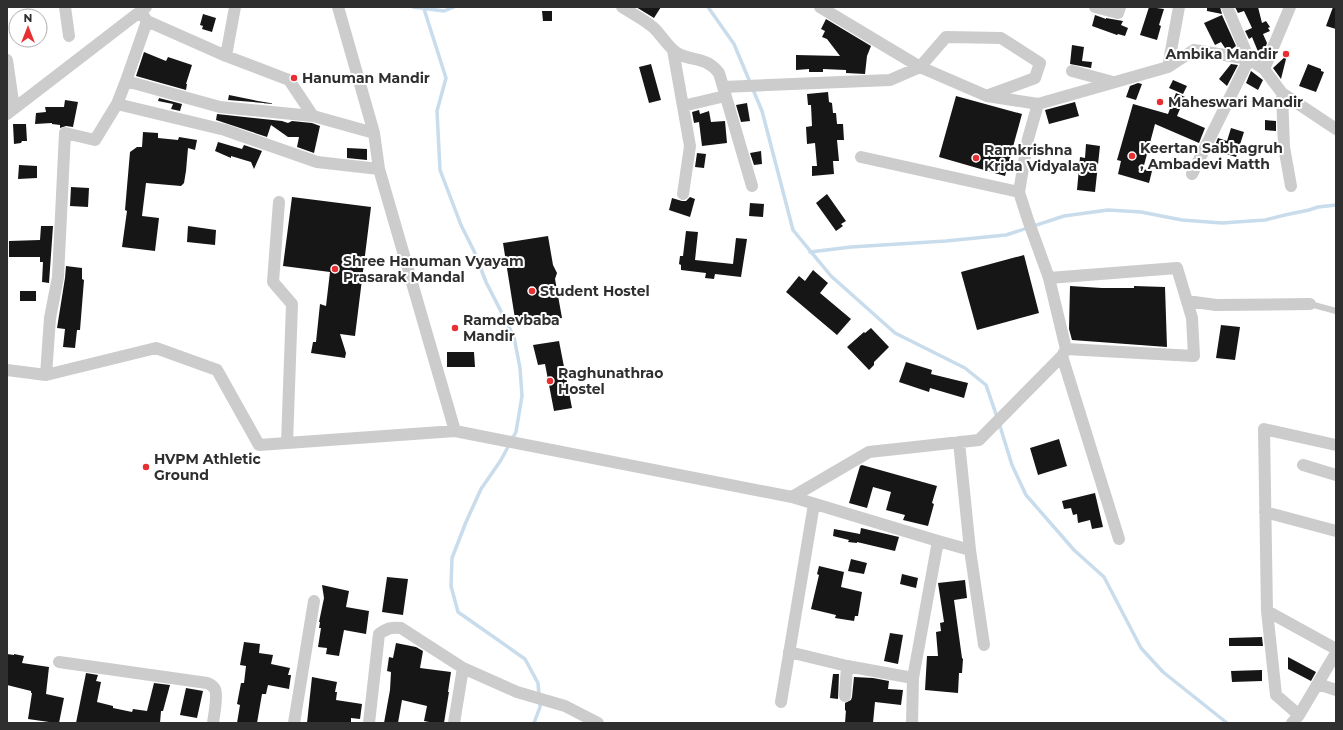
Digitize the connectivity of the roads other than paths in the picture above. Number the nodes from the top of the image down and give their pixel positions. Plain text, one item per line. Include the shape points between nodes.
1 (65, 7) edge
2 (235, 7) edge
3 (338, 7) edge
4 (622, 7) edge
5 (820, 7) edge
6 (1095, 7) edge
7 (1120, 7) edge
8 (1179, 7) edge
9 (1227, 7) edge
10 (1290, 7) edge
11 (144, 13) edge
12 (69, 36) dead end
13 (673, 50) junction
14 (226, 56) junction
15 (1249, 59) junction
16 (7, 60) edge
17 (920, 67) junction
18 (1168, 67) junction
19 (1264, 69) junction
20 (1072, 71) dead end
21 (126, 81) junction
22 (1113, 82) junction
23 (727, 90) junction
24 (1282, 93) junction
25 (988, 96) junction
26 (117, 104) junction
27 (1038, 104) junction
28 (683, 106) junction
29 (11, 111) edge
30 (313, 116) junction
31 (1336, 129) edge
32 (374, 133) junction
33 (860, 157) dead end
34 (379, 169) junction
35 (1192, 174) dead end
36 (752, 186) dead end
37 (1291, 186) dead end
38 (1019, 192) junction
39 (683, 194) dead end
40 (279, 202) dead end
41 (1049, 278) junction
42 (1187, 301) junction
43 (1310, 304) joint
44 (1336, 311) edge
45 (1064, 352) junction
46 (7, 370) edge
47 (46, 375) junction
48 (455, 431) junction
49 (959, 442) junction
50 (287, 443) junction
51 (1336, 445) edge
52 (1303, 465) dead end
53 (1336, 474) edge
54 (792, 497) junction
55 (814, 504) junction
56 (1265, 512) junction
57 (1336, 530) edge
58 (1119, 539) dead end
59 (938, 541) junction
60 (970, 550) junction
61 (314, 601) dead end
62 (1267, 611) junction
63 (984, 645) dead end
64 (1336, 649) edge
65 (789, 652) junction
66 (1336, 653) edge
67 (59, 662) dead end
68 (848, 666) junction
69 (463, 668) junction
70 (913, 678) junction
71 (1318, 684) junction
72 (1336, 690) edge
73 (845, 696) dead end
74 (781, 702) dead end
75 (1295, 719) edge
76 (213, 723) edge
77 (294, 723) edge
78 (369, 723) edge
79 (454, 723) edge
80 (598, 723) edge
81 (912, 723) edge

1 - 12 street
2 - 14 street
3 - 32 street
4 - 13 street via 652,26
5 - 17 street
6 - 7 street via 1118,13
8 - 18 street
9 - 15 street
10 - 19 street
11 - 14 street
11 - 21 street
11 - 29 street
13 - 23 street via 713,66
13 - 28 street
14 - 30 street via 289,80
15 - 18 street via 1194,50
15 - 19 street
15 - 35 street
16 - 29 street
17 - 23 street via 890,80 761,85
17 - 25 street
17 - 25 street via 946,37 1001,38 1040,63 1035,78
18 - 22 street
19 - 24 street
20 - 22 street
21 - 26 street
21 - 30 street via 220,107
22 - 27 street
23 - 28 street
23 - 36 street
24 - 31 street
24 - 37 street via 1284,147
25 - 27 street
26 - 34 street via 225,130 317,162
26 - 47 street via 95,140 65,133 58,277 50,318
27 - 38 street via 1028,139
28 - 39 street via 690,146
30 - 32 street
32 - 34 street
33 - 38 street
34 - 48 street
38 - 41 street
40 - 50 street via 273,282 292,304
41 - 42 street via 1177,268
41 - 45 street
42 - 43 street via 1216,304
42 - 45 street via 1192,318 1194,356
43 - 44 lane
45 - 49 street via 979,440
45 - 58 street
46 - 47 street
47 - 50 street via 156,348 217,370 259,445
48 - 50 street
48 - 54 street
49 - 54 street via 869,452
49 - 60 street
51 - 56 street via 1264,429
52 - 53 street
54 - 55 street
55 - 59 street
55 - 65 street
56 - 57 street
56 - 62 street
59 - 60 street
59 - 70 street
60 - 63 street
61 - 77 street
62 - 64 street
62 - 75 street via 1276,695
65 - 68 street
65 - 74 street
66 - 71 street
67 - 76 street via 207,683 212,685 216,694
68 - 70 street
68 - 73 street
69 - 78 street via 401,628 385,629 379,634
69 - 79 street
69 - 80 street via 516,692 565,706
70 - 81 street
71 - 72 street
71 - 75 street

